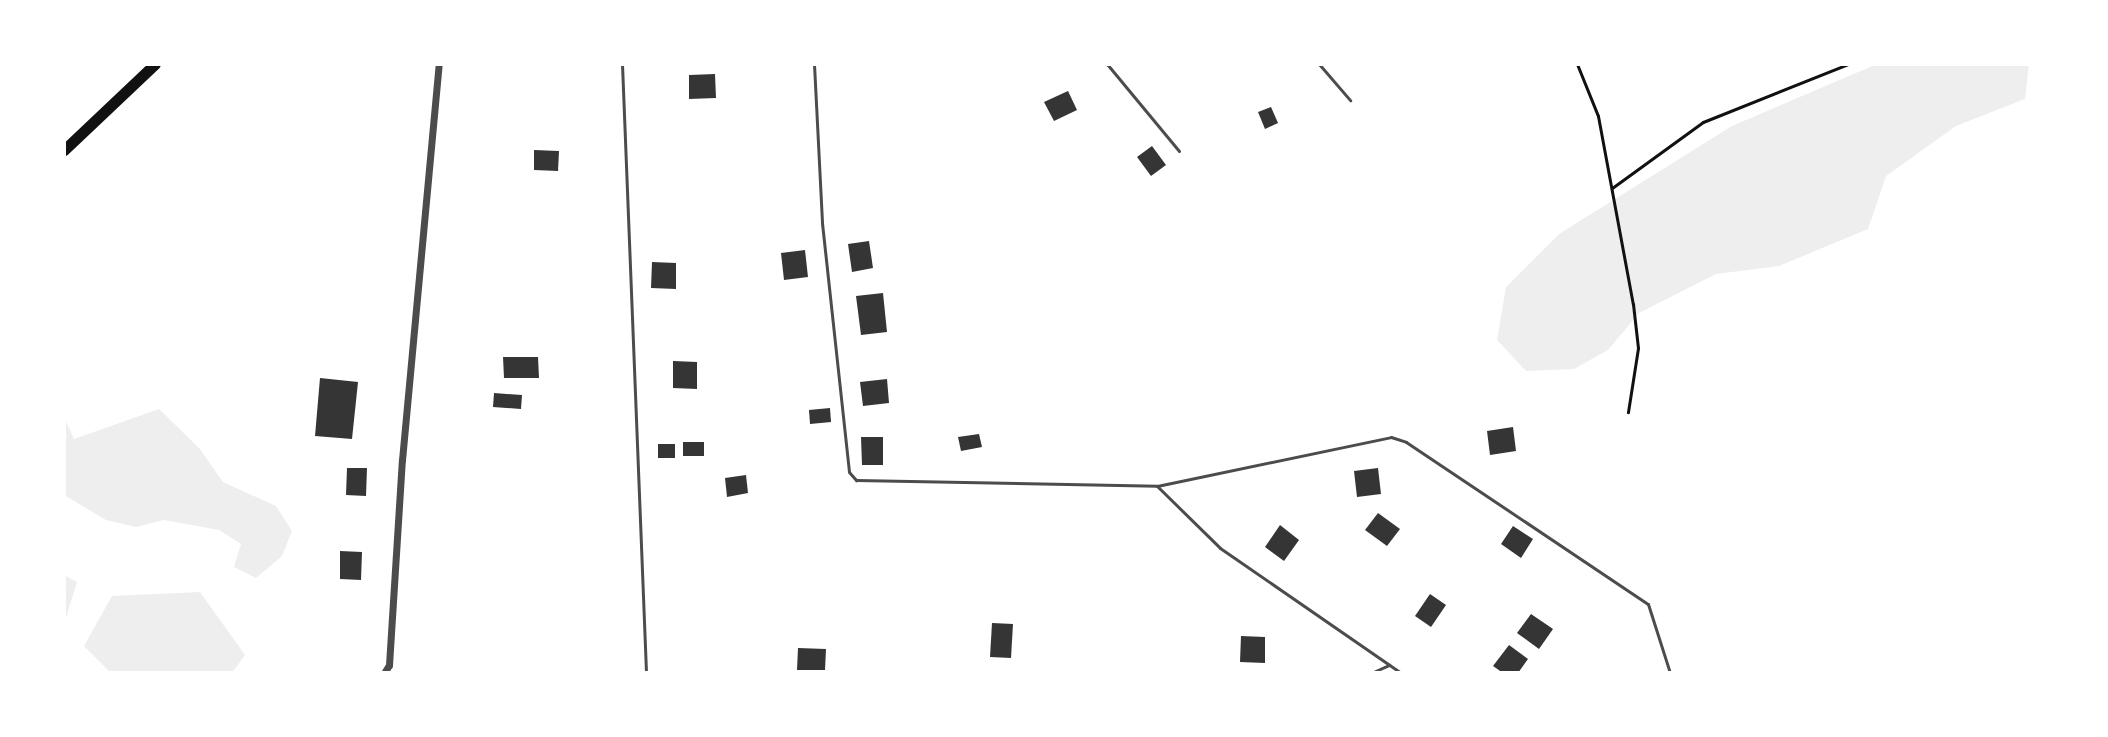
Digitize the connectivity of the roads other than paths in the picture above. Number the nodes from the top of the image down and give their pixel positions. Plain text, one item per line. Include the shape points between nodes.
1 (155, 64) edge
2 (439, 64) edge
3 (622, 64) edge
4 (814, 64) edge
5 (1107, 64) edge
6 (1319, 64) edge
7 (1350, 100) dead end
8 (64, 150) edge
9 (1179, 151) dead end
10 (1157, 486) junction
11 (1389, 665) junction
12 (387, 670) edge
13 (646, 673) edge
14 (1371, 673) edge
15 (1401, 673) edge
16 (1670, 673) edge

1 - 8 highway
2 - 12 street
3 - 13 lane
4 - 10 lane via 822,223 849,472 856,480
5 - 9 lane
6 - 7 lane
10 - 11 lane via 1220,548
10 - 16 lane via 1391,437 1406,442 1648,604
11 - 14 lane
11 - 15 lane

